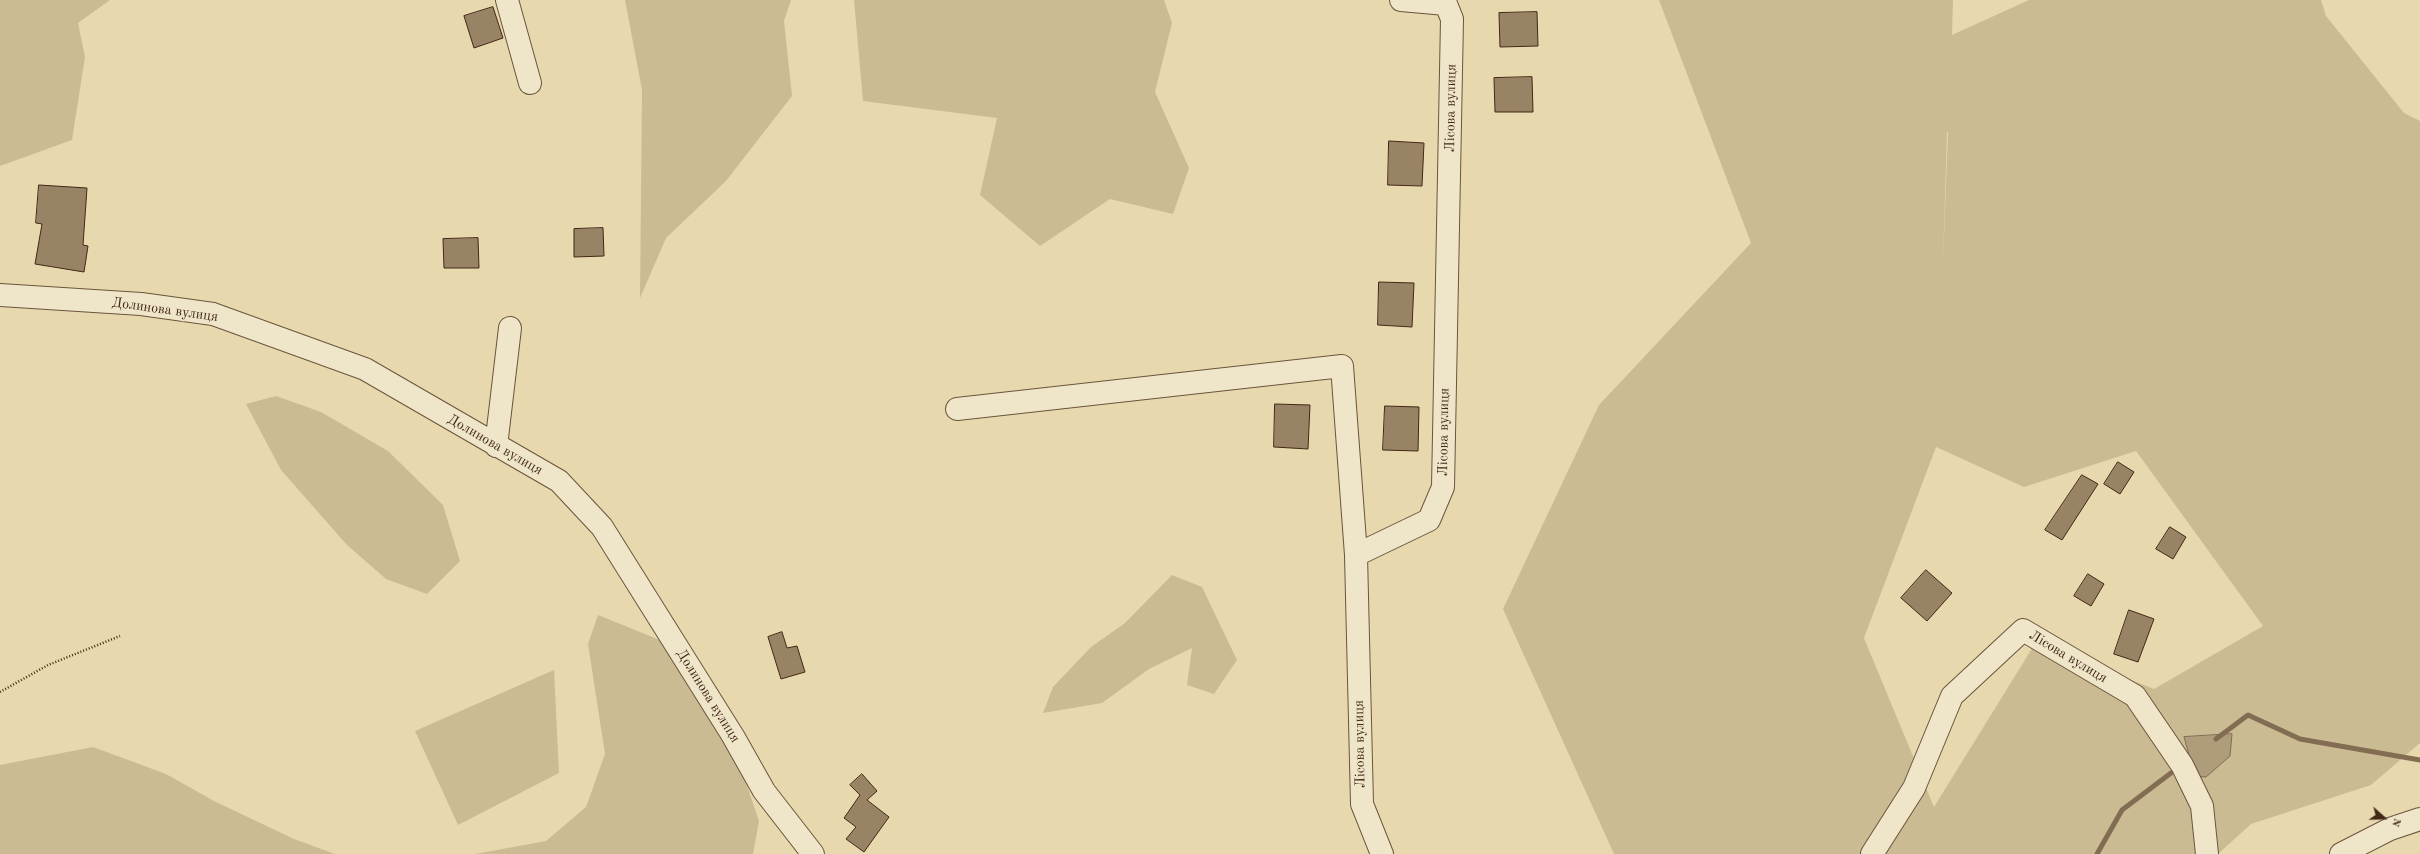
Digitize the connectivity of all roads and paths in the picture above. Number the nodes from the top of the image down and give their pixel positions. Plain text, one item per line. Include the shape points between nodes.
1 (507, 0) edge
2 (1401, 0) edge
3 (530, 83) dead end
4 (0, 295) edge
5 (510, 328) dead end
6 (957, 409) dead end
7 (496, 446) junction
8 (1356, 555) junction
9 (120, 636) dead end
10 (0, 692) edge
11 (2420, 819) edge
12 (813, 854) edge
13 (1382, 854) edge
14 (1872, 854) edge
15 (2207, 854) edge
16 (2341, 854) edge

1 - 3 street
2 - 8 street, Лісова вулиця via 1446,4 1452,19 1442,487 1429,520
4 - 7 street, Долинова вулиця via 141,304 213,314 365,369
5 - 7 street
6 - 8 street via 1342,366
7 - 12 street, Долинова вулиця via 559,481 602,527 733,736 764,791
8 - 13 street, Лісова вулиця via 1362,804
9 - 10 path via 48,665
11 - 16 street via 2390,829
14 - 15 street, Лісова вулиця via 1914,788 1952,696 2024,630 2135,696 2182,765 2202,806

